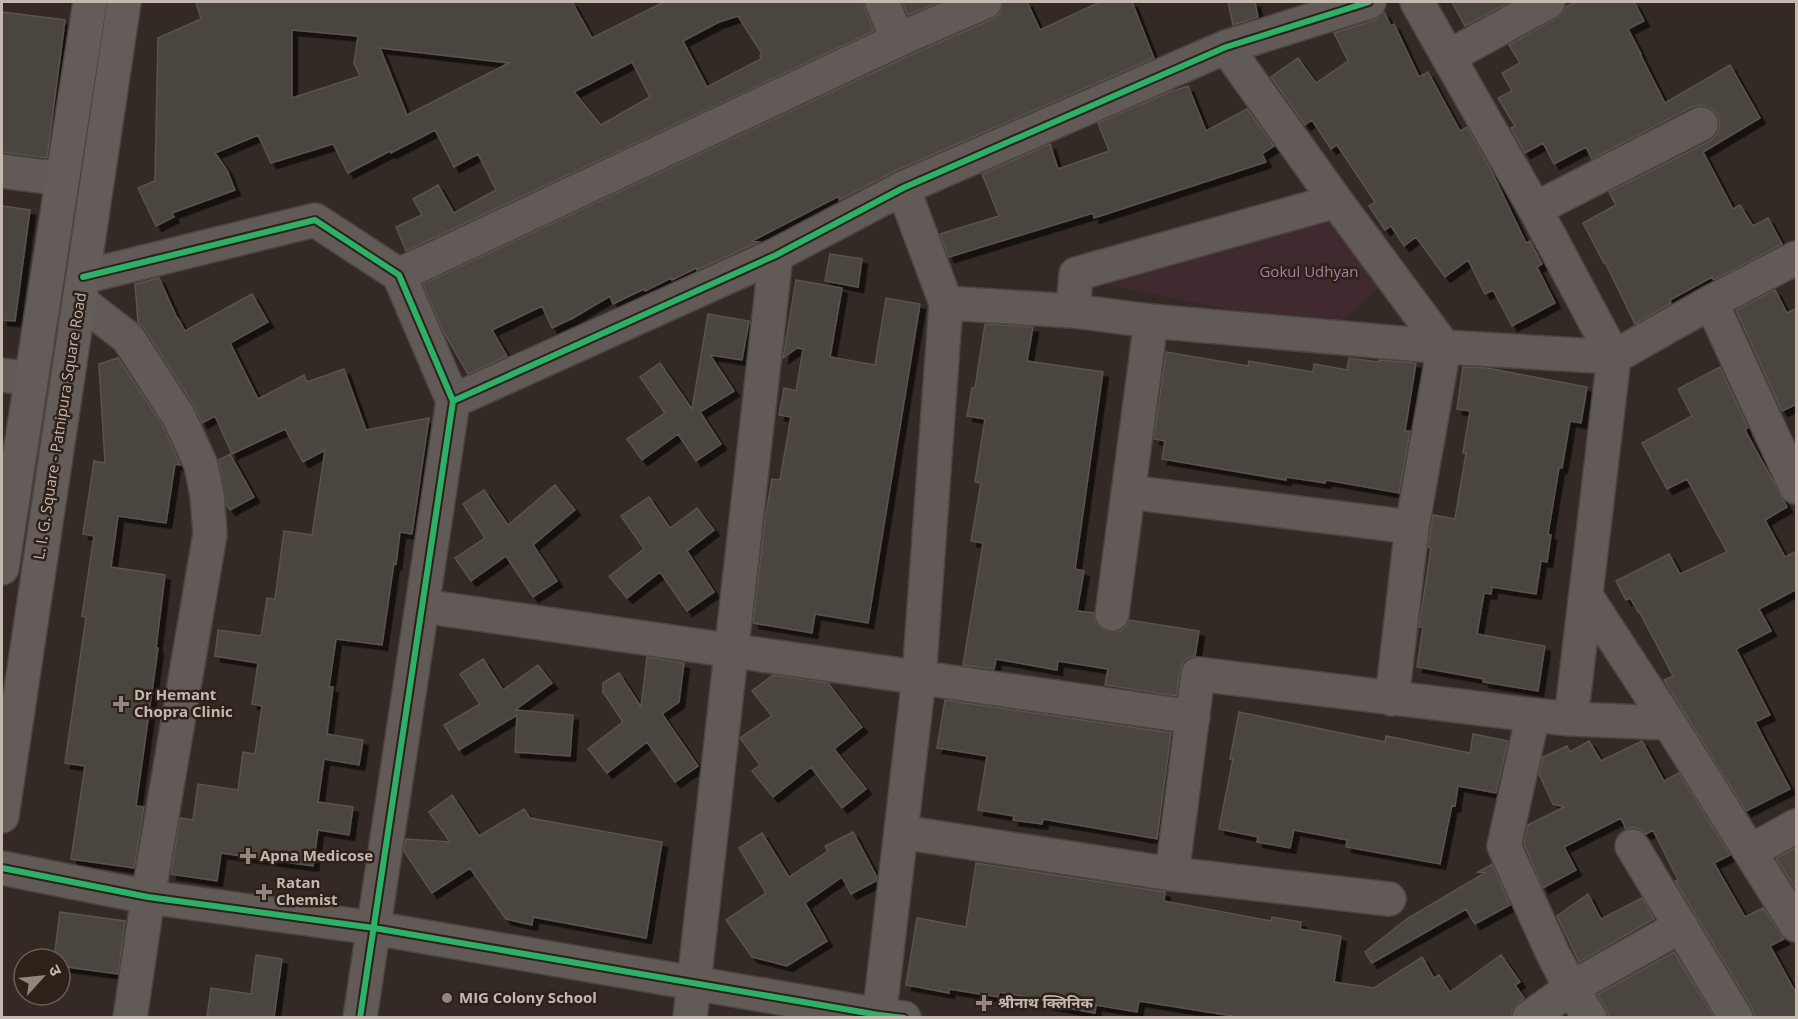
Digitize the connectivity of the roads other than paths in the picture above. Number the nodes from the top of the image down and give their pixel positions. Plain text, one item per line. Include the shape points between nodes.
1 (90, 2) edge
2 (124, 2) edge
3 (882, 2) edge
4 (985, 2) edge
5 (1369, 2) edge
6 (1417, 2) edge
7 (1548, 2) edge
8 (898, 40) junction
9 (1227, 46) junction
10 (1448, 57) junction
11 (1701, 124) dead end
12 (2, 171) edge
13 (62, 179) junction
14 (903, 188) junction
15 (1336, 201) junction
16 (1535, 209) junction
17 (776, 255) junction
18 (1797, 258) edge
19 (399, 274) junction
20 (81, 289) junction
21 (1711, 302) junction
22 (946, 303) junction
23 (1073, 311) junction
24 (1151, 321) junction
25 (1444, 347) junction
26 (1614, 357) junction
27 (16, 377) edge
28 (453, 401) junction
29 (1797, 487) edge
30 (1128, 492) junction
31 (1412, 526) junction
32 (2, 567) edge
33 (1586, 596) junction
34 (422, 606) junction
35 (1112, 614) dead end
36 (732, 651) junction
37 (919, 678) junction
38 (1392, 699) junction
39 (1533, 715) junction
40 (1193, 717) junction
41 (1571, 719) junction
42 (1669, 723) junction
43 (4, 782) edge
44 (2, 816) edge
45 (1797, 826) edge
46 (901, 832) junction
47 (1632, 846) dead end
48 (1751, 851) junction
49 (2, 868) edge
50 (1172, 873) junction
51 (148, 897) junction
52 (1389, 899) dead end
53 (1681, 926) junction
54 (1797, 926) edge
55 (374, 928) junction
56 (695, 984) junction
57 (1571, 988) junction
58 (130, 1017) edge
59 (360, 1017) edge
60 (690, 1017) edge
61 (888, 1017) edge
62 (1529, 1017) edge
63 (1590, 1017) edge
64 (1736, 1017) edge

1 - 13 main road
2 - 20 main road, L. I. G. Square - Patnipura Square Road
3 - 8 street
4 - 8 street
5 - 9 street
6 - 10 street
7 - 10 street
8 - 19 street
9 - 14 street
9 - 15 street
10 - 16 street
11 - 16 street
12 - 13 street
13 - 27 main road
14 - 17 street
14 - 22 street
15 - 23 street via 1077,274
15 - 25 street
16 - 26 street
17 - 28 street
17 - 36 street
18 - 21 street
19 - 20 street via 315,220
19 - 28 street
20 - 43 main road, L. I. G. Square - Patnipura Square Road
20 - 51 street via 128,338 179,417 201,465 207,495 210,534
21 - 26 street
21 - 29 street
22 - 23 street
22 - 37 street
23 - 24 street
24 - 25 street
24 - 30 street
25 - 26 street
25 - 31 street
26 - 33 street
27 - 32 main road
28 - 34 street
30 - 31 street
30 - 35 street
31 - 38 street
33 - 41 street
33 - 42 street
34 - 36 street
34 - 55 street
36 - 37 street
36 - 56 street
37 - 40 street
37 - 46 street
38 - 39 street
38 - 40 street via 1198,674
39 - 41 street
39 - 57 street via 1504,846
40 - 50 street
41 - 42 street
42 - 48 street
43 - 44 main road, L. I. G. Square - Patnipura Square Road
45 - 48 street
46 - 50 street
46 - 61 street
47 - 53 street
48 - 54 street
49 - 51 street
50 - 52 street
51 - 55 street
51 - 58 street
53 - 57 street
53 - 64 street
55 - 56 street
55 - 59 street
56 - 60 street
56 - 61 street
57 - 62 street
57 - 63 street

